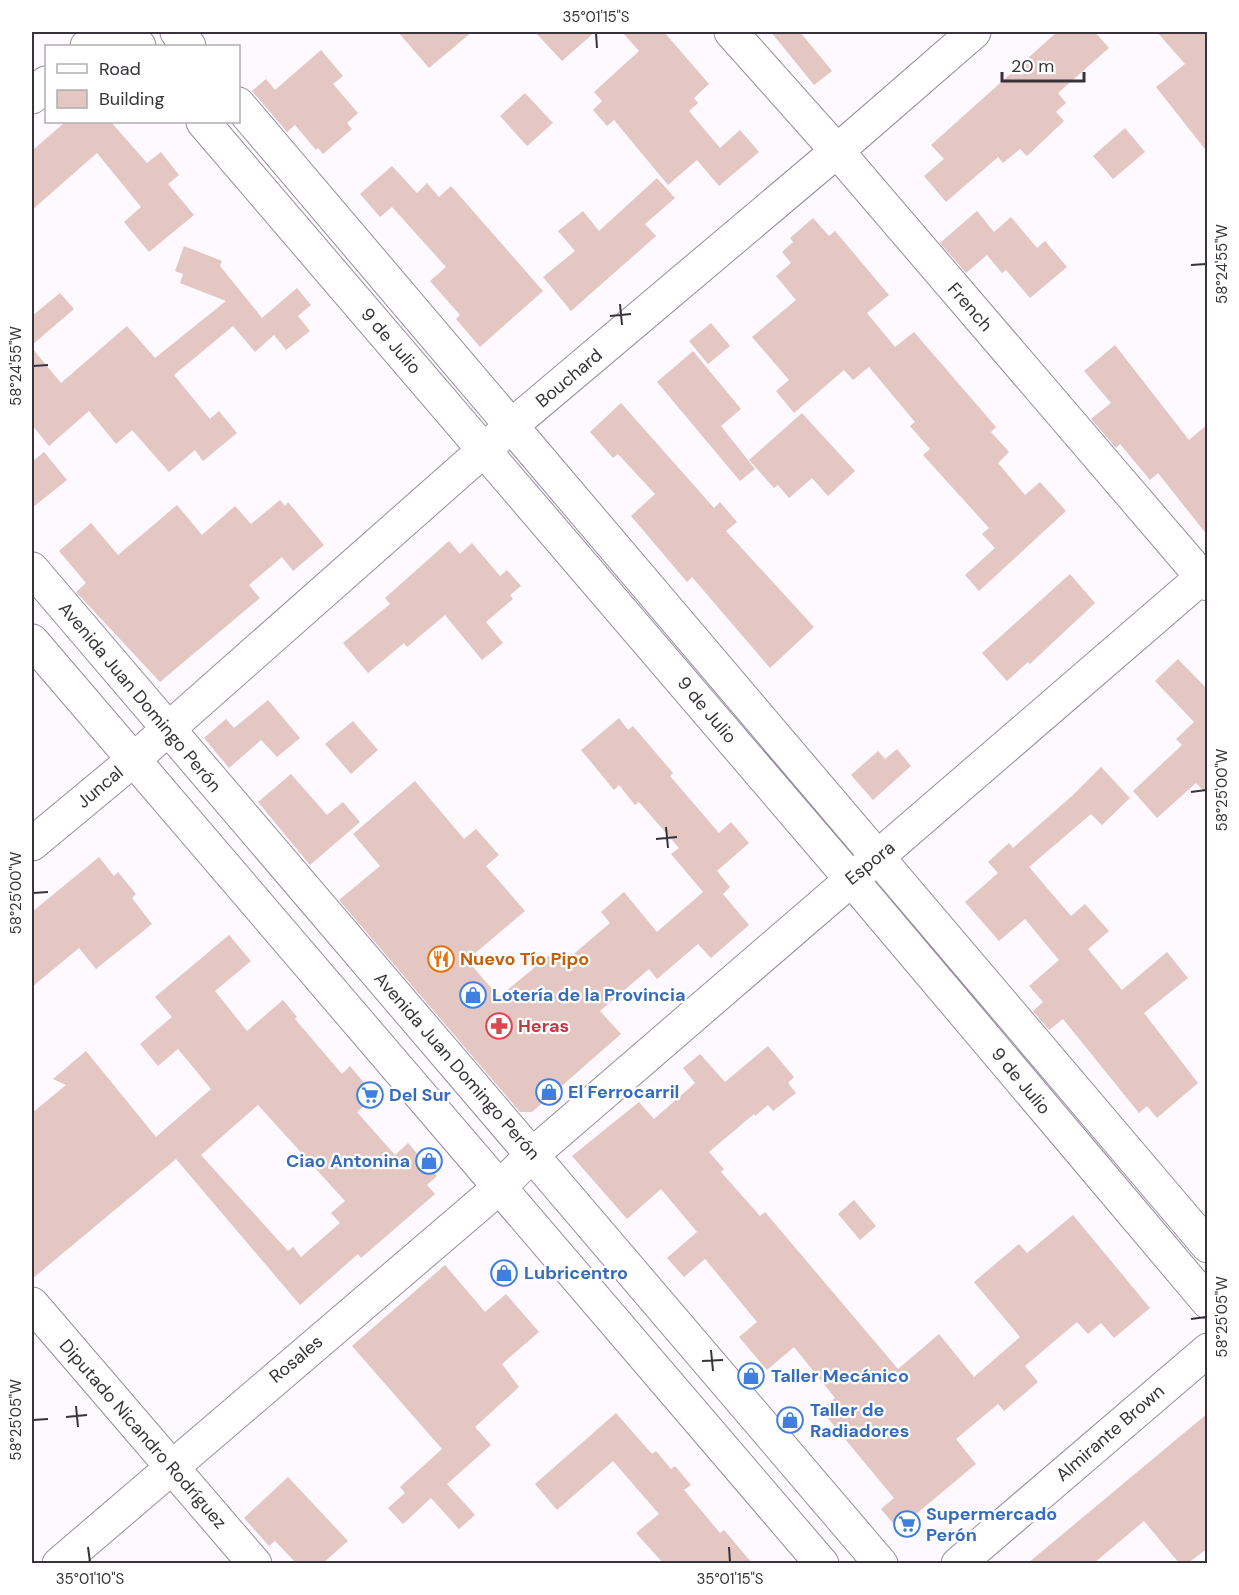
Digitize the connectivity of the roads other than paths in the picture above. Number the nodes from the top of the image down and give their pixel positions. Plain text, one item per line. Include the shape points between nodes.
1 (104, 32) edge
2 (126, 32) edge
3 (177, 32) edge
4 (731, 32) edge
5 (974, 32) edge
6 (88, 45) edge
7 (138, 45) edge
8 (188, 45) edge
9 (45, 84) edge
10 (32, 97) edge
11 (240, 106) edge
12 (204, 123) edge
13 (837, 151) junction
14 (512, 426) junction
15 (486, 451) junction
16 (32, 569) edge
17 (1206, 578) edge
18 (32, 641) edge
19 (166, 729) junction
20 (132, 760) junction
21 (32, 844) edge
22 (878, 858) junction
23 (851, 879) junction
24 (533, 1154) junction
25 (501, 1186) junction
26 (1208, 1246) edge
27 (1208, 1302) edge
28 (32, 1304) edge
29 (1208, 1350) edge
30 (169, 1467) junction
31 (58, 1563) edge
32 (255, 1563) edge
33 (822, 1563) edge
34 (881, 1563) edge
35 (958, 1563) edge

1 - 6 street
2 - 7 street
3 - 8 street
4 - 13 street, French
5 - 13 street, Bouchard
9 - 10 street
11 - 14 street, 9 de Julio
12 - 15 street, 9 de Julio
13 - 14 street, Bouchard
13 - 17 street, French
14 - 15 street, Bouchard
14 - 22 street, 9 de Julio
15 - 19 street, Bouchard
15 - 23 street, 9 de Julio
16 - 19 street, Avenida Juan Domingo Perón
17 - 22 street, Espora
18 - 20 street
19 - 20 street, Juncal
19 - 24 street, Avenida Juan Domingo Perón
20 - 21 street, Juncal
20 - 25 street
22 - 23 street, Espora
22 - 26 street, 9 de Julio
23 - 24 street, Espora
23 - 27 street, 9 de Julio
24 - 25 street, Rosales
24 - 34 street, Avenida Juan Domingo Perón
25 - 30 street, Rosales
25 - 33 street
28 - 30 street, Diputado Nicandro Rodríguez
29 - 35 street, Almirante Brown
30 - 31 street, Rosales
30 - 32 street, Diputado Nicandro Rodríguez

